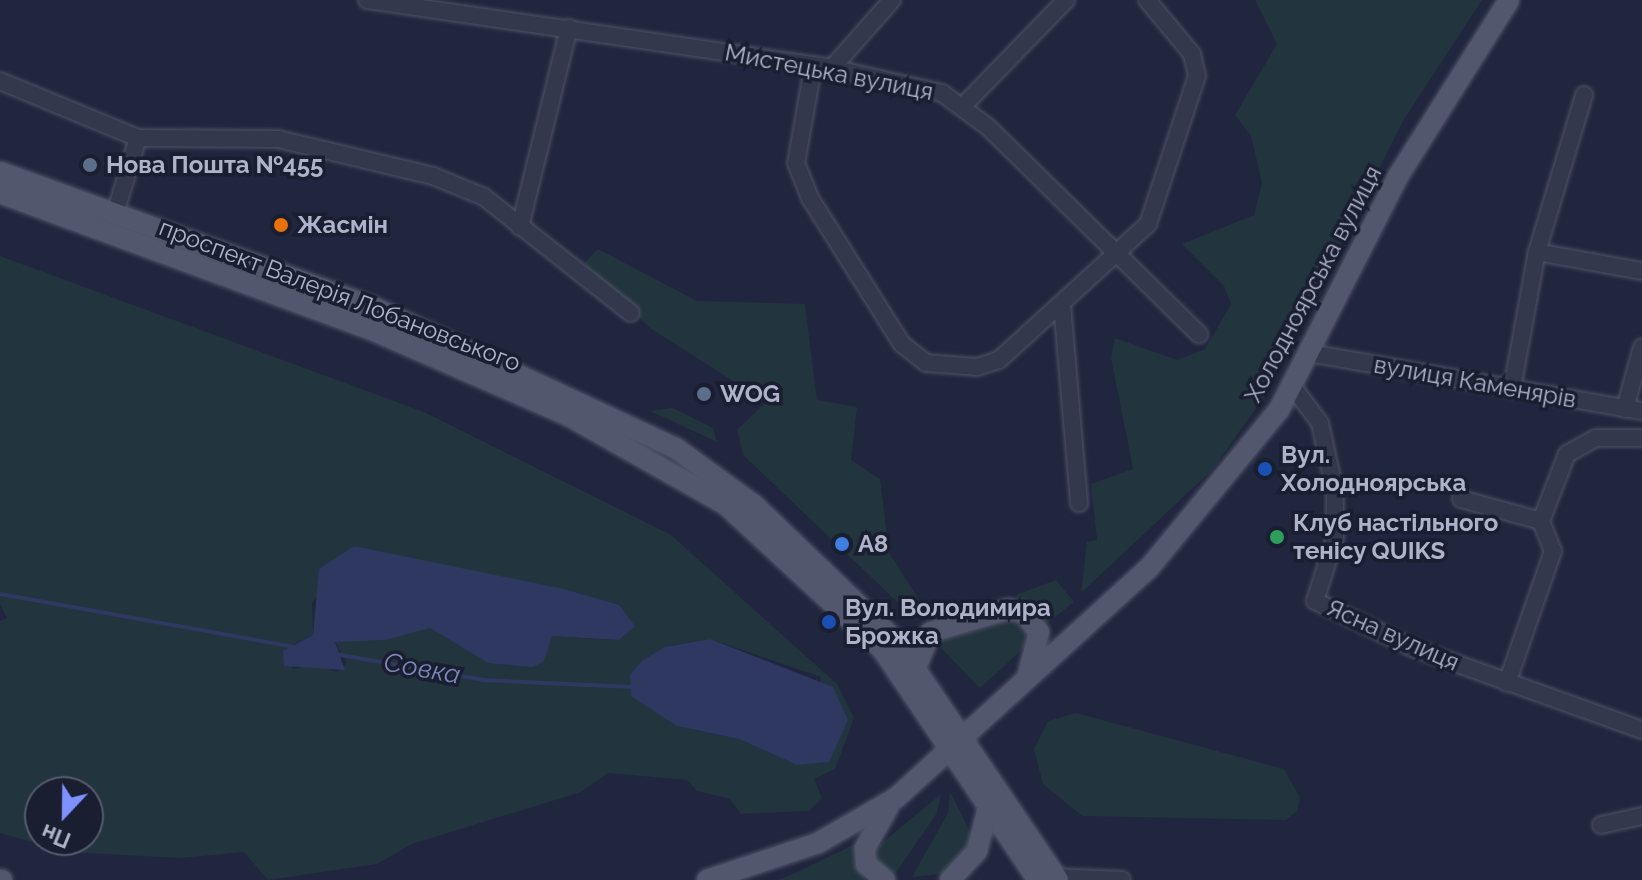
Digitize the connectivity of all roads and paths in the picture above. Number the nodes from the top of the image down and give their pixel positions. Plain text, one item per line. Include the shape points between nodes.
1 (367, 0) edge
2 (892, 0) edge
3 (1066, 0) edge
4 (1147, 0) edge
5 (1509, 0) edge
6 (569, 28) junction
7 (813, 67) junction
8 (832, 68) junction
9 (0, 81) edge
10 (1584, 95) dead end
11 (963, 106) junction
12 (138, 138) junction
13 (0, 172) edge
14 (0, 193) edge
15 (115, 214) junction
16 (520, 227) junction
17 (1537, 252) junction
18 (1116, 255) junction
19 (1642, 271) edge
20 (1062, 304) junction
21 (631, 313) dead end
22 (1199, 334) dead end
23 (1642, 347) edge
24 (1309, 353) junction
25 (1293, 387) junction
26 (1512, 389) junction
27 (1634, 410) edge
28 (1642, 438) edge
29 (1461, 499) dead end
30 (1079, 503) dead end
31 (1541, 521) junction
32 (916, 667) junction
33 (1507, 683) junction
34 (1022, 688) junction
35 (1642, 730) edge
36 (959, 745) junction
37 (896, 798) junction
38 (989, 804) junction
39 (1642, 816) edge
40 (1601, 825) dead end
41 (1051, 879) edge
42 (707, 880) edge
43 (885, 880) edge
44 (950, 880) edge
45 (1122, 880) edge

1 - 6 street, Мистецька вулиця
2 - 8 street
3 - 11 street
4 - 18 street via 1192,54 1197,76 1148,224
5 - 24 main road, Холодноярська вулиця via 1397,178
6 - 7 street, Мистецька вулиця
6 - 16 street
7 - 8 street, Мистецька вулиця
7 - 20 street via 797,128 801,180 902,344 926,363 977,367 999,360
8 - 11 street, Мистецька вулиця via 919,85
9 - 12 street
10 - 17 street
11 - 18 street, Мистецька вулиця
12 - 15 street
12 - 16 street via 278,139 351,152 484,197
13 - 15 main road, проспект Валерія Лобановського
14 - 36 main road, проспект Валерія Лобановського via 377,332 646,454 736,514 882,649
15 - 32 main road, проспект Валерія Лобановського via 375,308 677,449 777,525
16 - 21 street
17 - 19 street
17 - 26 street
18 - 20 street
18 - 22 street, Мистецька вулиця
20 - 30 street
23 - 27 street
24 - 25 main road, Холодноярська вулиця
24 - 26 street, вулиця Каменярів
25 - 33 street, Ясна вулиця via 1320,423 1335,492 1335,538 1315,601
25 - 34 main road, Холодноярська вулиця via 1235,472 1149,568
26 - 27 street, вулиця Каменярів
28 - 31 street via 1577,443
29 - 31 street
31 - 33 street via 1553,551
32 - 34 main road via 931,632 1009,609 1024,613 1039,632
32 - 36 main road, проспект Валерія Лобановського
33 - 35 street, Ясна вулиця
34 - 36 main road, Холодноярська вулиця
36 - 37 main road, Холодноярська вулиця
36 - 38 main road, проспект Валерія Лобановського
36 - 41 main road, проспект Валерія Лобановського
37 - 42 main road via 818,843
37 - 43 main road via 865,848 866,864
38 - 41 main road, проспект Валерія Лобановського
38 - 44 main road via 977,851
39 - 40 street
41 - 45 street

